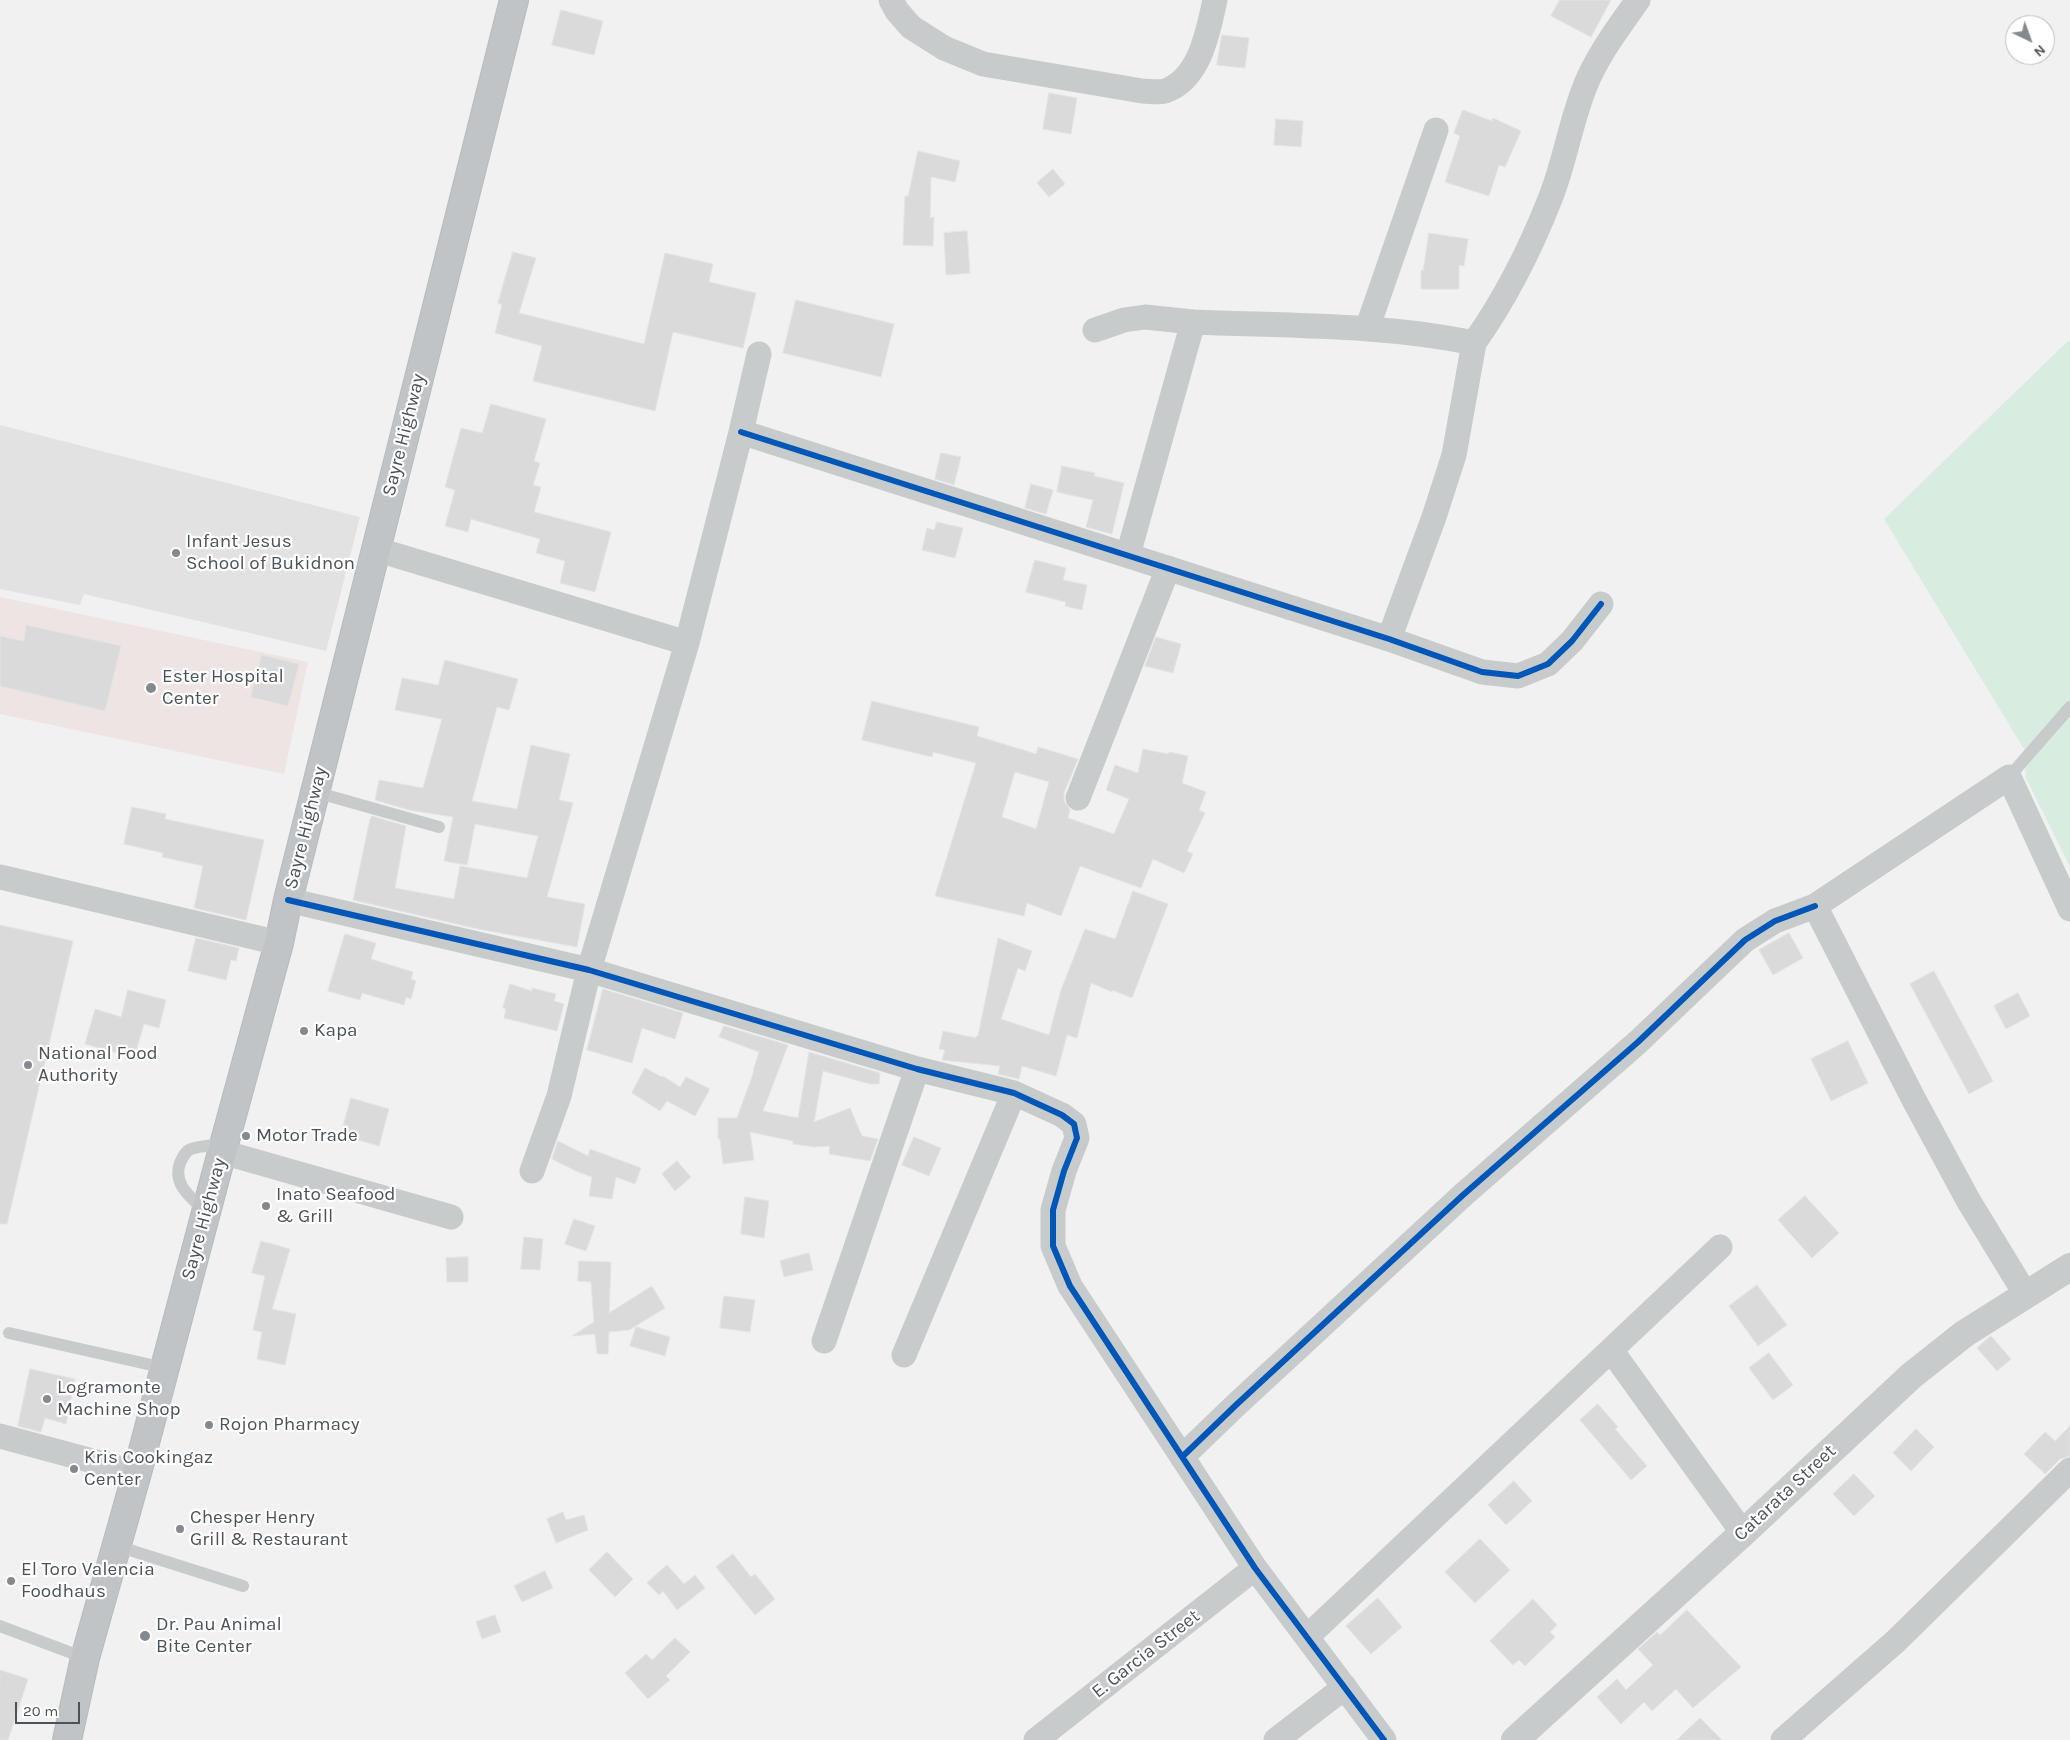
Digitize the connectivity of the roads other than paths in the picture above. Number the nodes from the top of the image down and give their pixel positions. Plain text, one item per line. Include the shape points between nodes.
1 (514, 0) edge
2 (890, 0) edge
3 (1215, 0) edge
4 (1638, 0) edge
5 (1436, 130) dead end
6 (1193, 322) junction
7 (1367, 329) junction
8 (1095, 330) dead end
9 (1474, 343) junction
10 (760, 354) dead end
11 (741, 432) junction
12 (375, 549) junction
13 (1128, 555) junction
14 (1168, 568) junction
15 (1601, 604) dead end
16 (1389, 640) junction
17 (687, 643) junction
18 (2070, 707) edge
19 (2009, 777) junction
20 (315, 792) junction
21 (1078, 798) dead end
22 (439, 827) dead end
23 (0, 877) edge
24 (288, 900) junction
25 (1815, 906) junction
26 (2070, 909) edge
27 (279, 944) junction
28 (588, 970) junction
29 (916, 1069) junction
30 (1014, 1094) junction
31 (223, 1148) junction
32 (532, 1171) dead end
33 (206, 1212) junction
34 (451, 1217) dead end
35 (1720, 1247) dead end
36 (2070, 1267) edge
37 (2026, 1295) junction
38 (10, 1333) dead end
39 (824, 1341) dead end
40 (1611, 1350) junction
41 (904, 1355) dead end
42 (165, 1368) junction
43 (0, 1436) edge
44 (1182, 1458) junction
45 (2070, 1470) edge
46 (137, 1472) junction
47 (1743, 1533) junction
48 (116, 1546) junction
49 (1255, 1568) junction
50 (244, 1586) dead end
51 (0, 1626) edge
52 (1308, 1636) junction
53 (85, 1658) junction
54 (1345, 1687) junction
55 (67, 1740) edge
56 (1036, 1740) edge
57 (1276, 1740) edge
58 (1384, 1740) edge
59 (1516, 1740) edge
60 (1783, 1740) edge

1 - 12 highway, Sayre Highway
2 - 3 street via 911,27 944,48 983,64 1163,92 1181,83 1193,68 1209,30
4 - 9 street via 1589,76 1551,197 1523,262
5 - 7 street
6 - 7 street
6 - 8 street via 1145,317
6 - 13 street
7 - 9 street via 1412,332
9 - 16 street via 1454,456
10 - 11 street
11 - 13 street
11 - 17 street
12 - 17 street
12 - 20 highway, Sayre Highway
13 - 14 street
14 - 16 street
14 - 21 street
15 - 16 street via 1572,641 1548,664 1518,676 1482,672
17 - 28 street
18 - 19 lane
19 - 25 street
19 - 26 street
20 - 22 lane
20 - 24 highway, Sayre Highway
23 - 27 street
24 - 27 highway, Sayre Highway
24 - 28 street
25 - 37 street via 1963,1191
25 - 44 street via 1775,921 1745,940 1625,1054 1448,1209
27 - 31 highway, Sayre Highway
28 - 29 street
28 - 32 street via 559,1096
29 - 30 street
29 - 39 street
30 - 41 street
30 - 44 street via 1062,1115 1074,1124 1077,1138 1053,1210 1053,1246 1082,1307
31 - 33 highway, Sayre Highway
31 - 33 lane via 190,1149 184,1154 178,1170 182,1189
31 - 34 street
33 - 42 highway, Sayre Highway
35 - 40 street
36 - 37 street, Catarata Street
37 - 47 street, Catarata Street via 1964,1334 1911,1376
38 - 42 lane
40 - 47 street
40 - 52 street
42 - 46 highway, Sayre Highway
43 - 46 street
44 - 49 street
45 - 60 street via 1896,1641
46 - 48 highway, Sayre Highway
47 - 59 street, Catarata Street
48 - 50 lane
48 - 53 highway, Sayre Highway
49 - 52 street
49 - 56 street, E. Garcia Street
51 - 53 lane
52 - 54 street
53 - 55 highway, Sayre Highway
54 - 57 street
54 - 58 street

